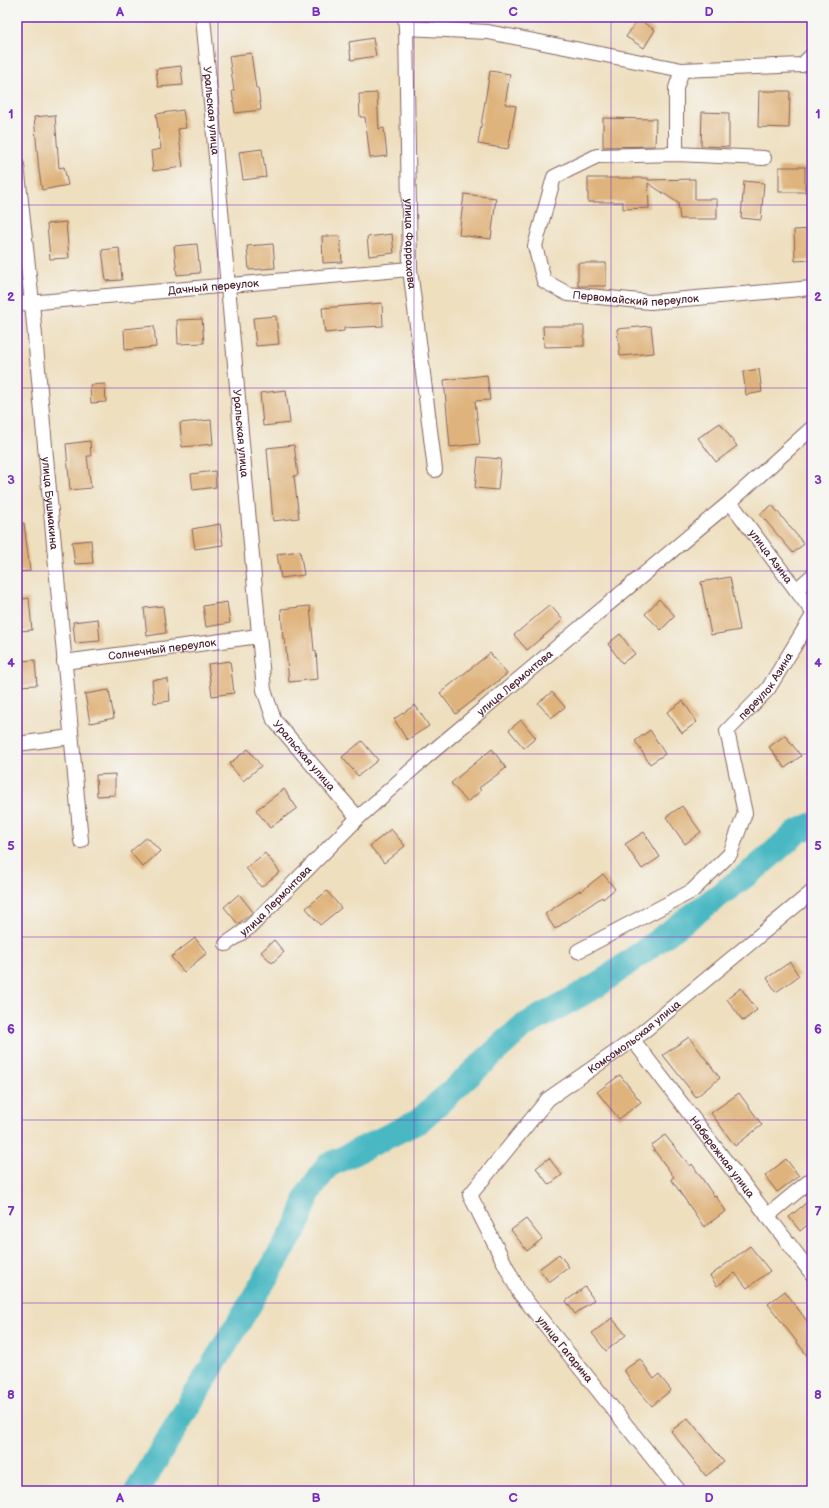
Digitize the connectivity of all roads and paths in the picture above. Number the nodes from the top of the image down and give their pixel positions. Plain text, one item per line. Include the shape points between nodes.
1 (203, 17) edge
2 (406, 22) edge
3 (812, 54) edge
4 (682, 70) junction
5 (676, 154) junction
6 (764, 158) dead end
7 (17, 165) edge
8 (410, 269) junction
9 (228, 286) junction
10 (812, 288) edge
11 (32, 303) junction
12 (17, 304) edge
13 (812, 428) edge
14 (435, 470) dead end
15 (730, 502) junction
16 (812, 576) edge
17 (796, 590) junction
18 (812, 611) edge
19 (812, 617) edge
20 (259, 636) junction
21 (64, 662) junction
22 (71, 737) junction
23 (17, 744) edge
24 (358, 818) junction
25 (81, 841) dead end
26 (812, 892) edge
27 (226, 944) dead end
28 (578, 951) dead end
29 (633, 1040) junction
30 (812, 1179) edge
31 (470, 1195) joint
32 (767, 1216) junction
33 (812, 1274) edge
34 (679, 1491) edge

1 - 9 street, Уральская улица
2 - 4 street via 488,32
2 - 8 street, улица Фаррахова
3 - 4 street via 802,64
4 - 5 street via 676,88
5 - 6 street, Первомайский переулок
5 - 10 street, Первомайский переулок via 596,156 554,177 535,246 544,281 568,294 650,302
7 - 11 street, улица Бушмакина
8 - 9 street, Дачный переулок
8 - 14 street, улица Фаррахова
9 - 11 street, Дачный переулок
9 - 20 street, Уральская улица
11 - 12 street, Дачный переулок
11 - 21 street, улица Бушмакина
13 - 15 street, улица Лермонтова
15 - 17 street, улица Азина
15 - 24 street, улица Лермонтова via 426,757
16 - 17 street
17 - 18 street, улица Азина
19 - 28 street, переулок Азина via 768,689 728,731 745,813 730,854 692,891
20 - 21 street, Солнечный переулок
20 - 24 street, Уральская улица via 264,690 274,720
21 - 22 street, улица Бушмакина
22 - 23 street
22 - 25 street, улица Бушмакина
24 - 27 street, улица Лермонтова via 250,928
26 - 29 street, Комсомольская улица
29 - 31 street, Комсомольская улица via 548,1098
29 - 32 street, Набережная улица
30 - 32 street
31 - 34 street, улица Гагарина via 519,1292
32 - 33 street, Набережная улица

